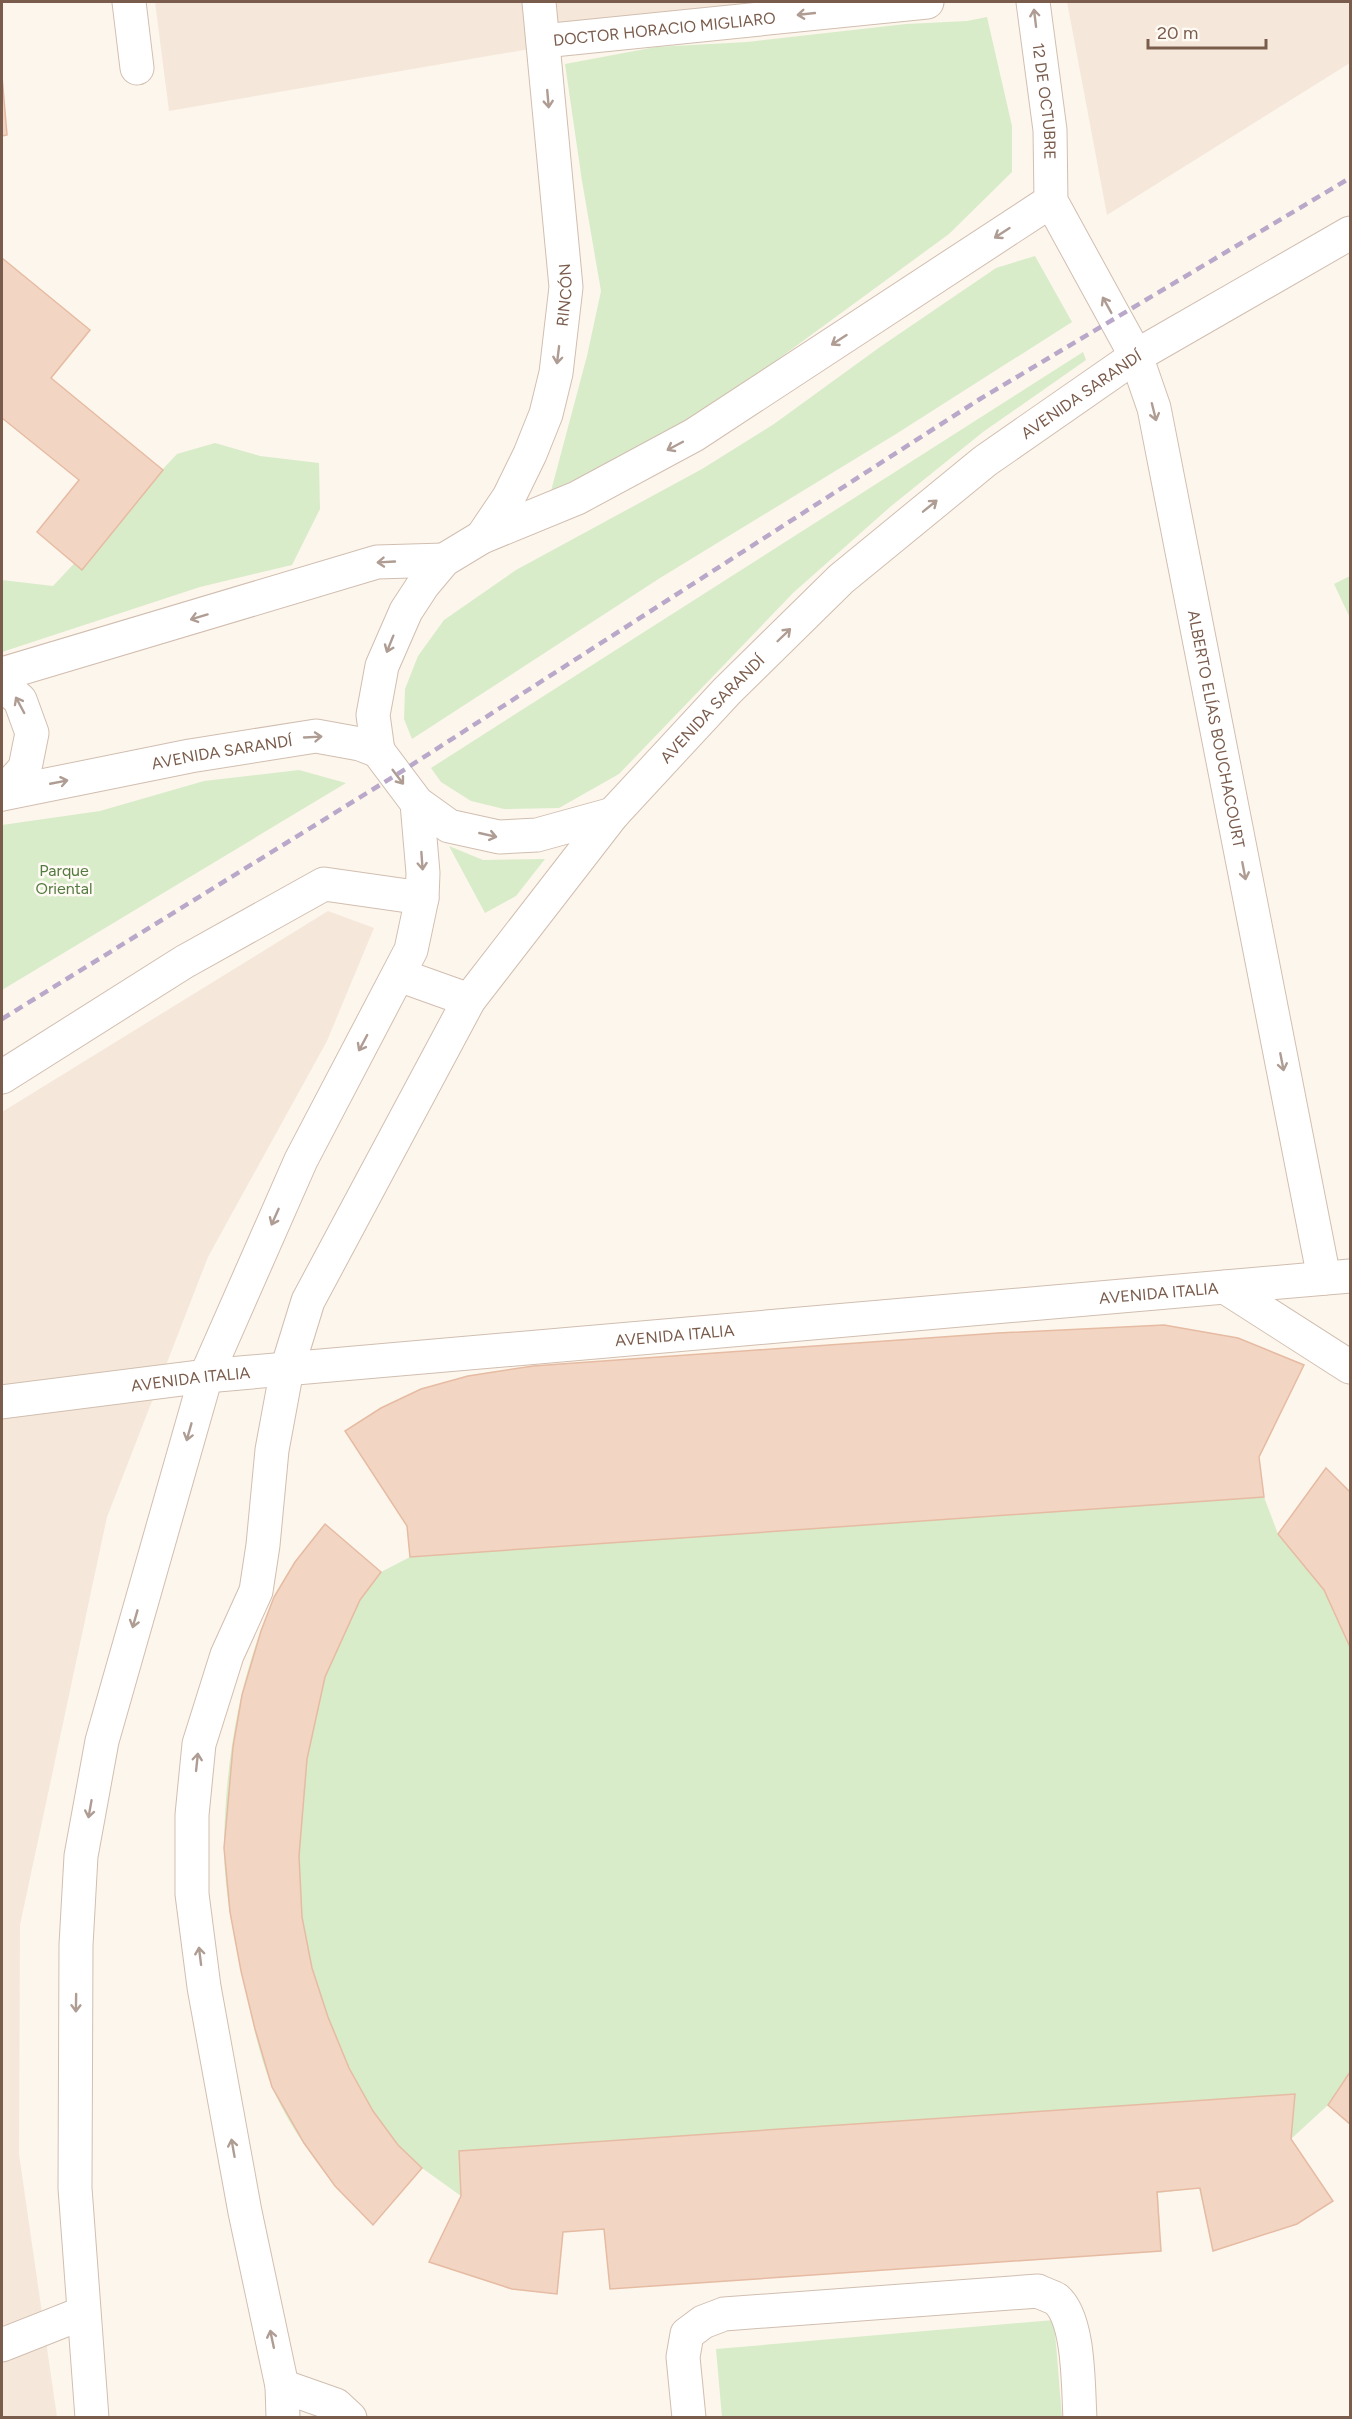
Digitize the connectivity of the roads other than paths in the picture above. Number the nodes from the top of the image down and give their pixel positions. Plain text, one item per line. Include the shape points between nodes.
1 (129, 2) edge
2 (539, 2) edge
3 (927, 2) edge
4 (1033, 2) edge
5 (543, 40) junction
6 (137, 68) dead end
7 (1051, 201) junction
8 (1350, 233) edge
9 (1136, 356) junction
10 (482, 537) junction
11 (444, 560) junction
12 (2, 674) edge
13 (2, 684) edge
14 (378, 751) junction
15 (2, 794) edge
16 (417, 803) junction
17 (613, 814) junction
18 (422, 898) junction
19 (399, 975) junction
20 (469, 1000) junction
21 (2, 1077) edge
22 (1337, 1277) edge
23 (1225, 1287) junction
24 (1350, 1367) edge
25 (287, 1369) junction
26 (206, 1376) junction
27 (2, 1402) edge
28 (83, 2313) junction
29 (2, 2345) edge
30 (283, 2402) edge
31 (92, 2418) edge
32 (350, 2418) edge
33 (689, 2418) edge
34 (1080, 2418) edge

1 - 6 street
2 - 5 street, RINCÓN
3 -> 5 street, DOCTOR HORACIO MIGLIARO
7 -> 4 street, 12 DE OCTUBRE via 1050,130
5 -> 10 street, RINCÓN via 566,287 557,362 546,414 530,454
9 -> 7 street, ALBERTO ELÍAS BOUCHACOURT
7 -> 10 street via 694,435 577,498
8 - 9 street, AVENIDA SARANDÍ
17 -> 9 street, AVENIDA SARANDÍ via 727,691 841,579 985,462
9 -> 22 street, ALBERTO ELÍAS BOUCHACOURT via 1156,419
10 - 11 street
11 -> 12 street via 377,562
11 -> 14 street via 406,611 382,666 374,715
15 -> 13 street via 25,768 32,733 20,700
15 -> 14 street, AVENIDA SARANDÍ via 190,756 316,736
14 -> 16 street
16 -> 17 street via 448,826 499,837 537,835
16 -> 18 street
17 - 20 street, AVENIDA SARANDÍ
18 - 19 street via 411,950
18 - 21 street via 324,884 184,962
19 - 20 street
19 -> 26 street via 301,1160
20 - 25 street, AVENIDA SARANDÍ via 308,1300
22 - 23 street, AVENIDA ITALIA
23 - 24 street
23 - 25 street, AVENIDA ITALIA
25 - 26 street, AVENIDA ITALIA
30 -> 25 street, AVENIDA SARANDÍ via 204,1987 192,1894 192,1815 202,1734 227,1655 256,1591 272,1450
26 - 27 street, AVENIDA ITALIA
26 -> 28 street via 102,1741 81,1856 76,1945 75,2188
28 - 29 street
28 - 31 street
30 - 32 street via 336,2405
33 - 34 street via 683,2357 687,2334 702,2322 724,2314 1038,2291 1056,2299 1073,2333

